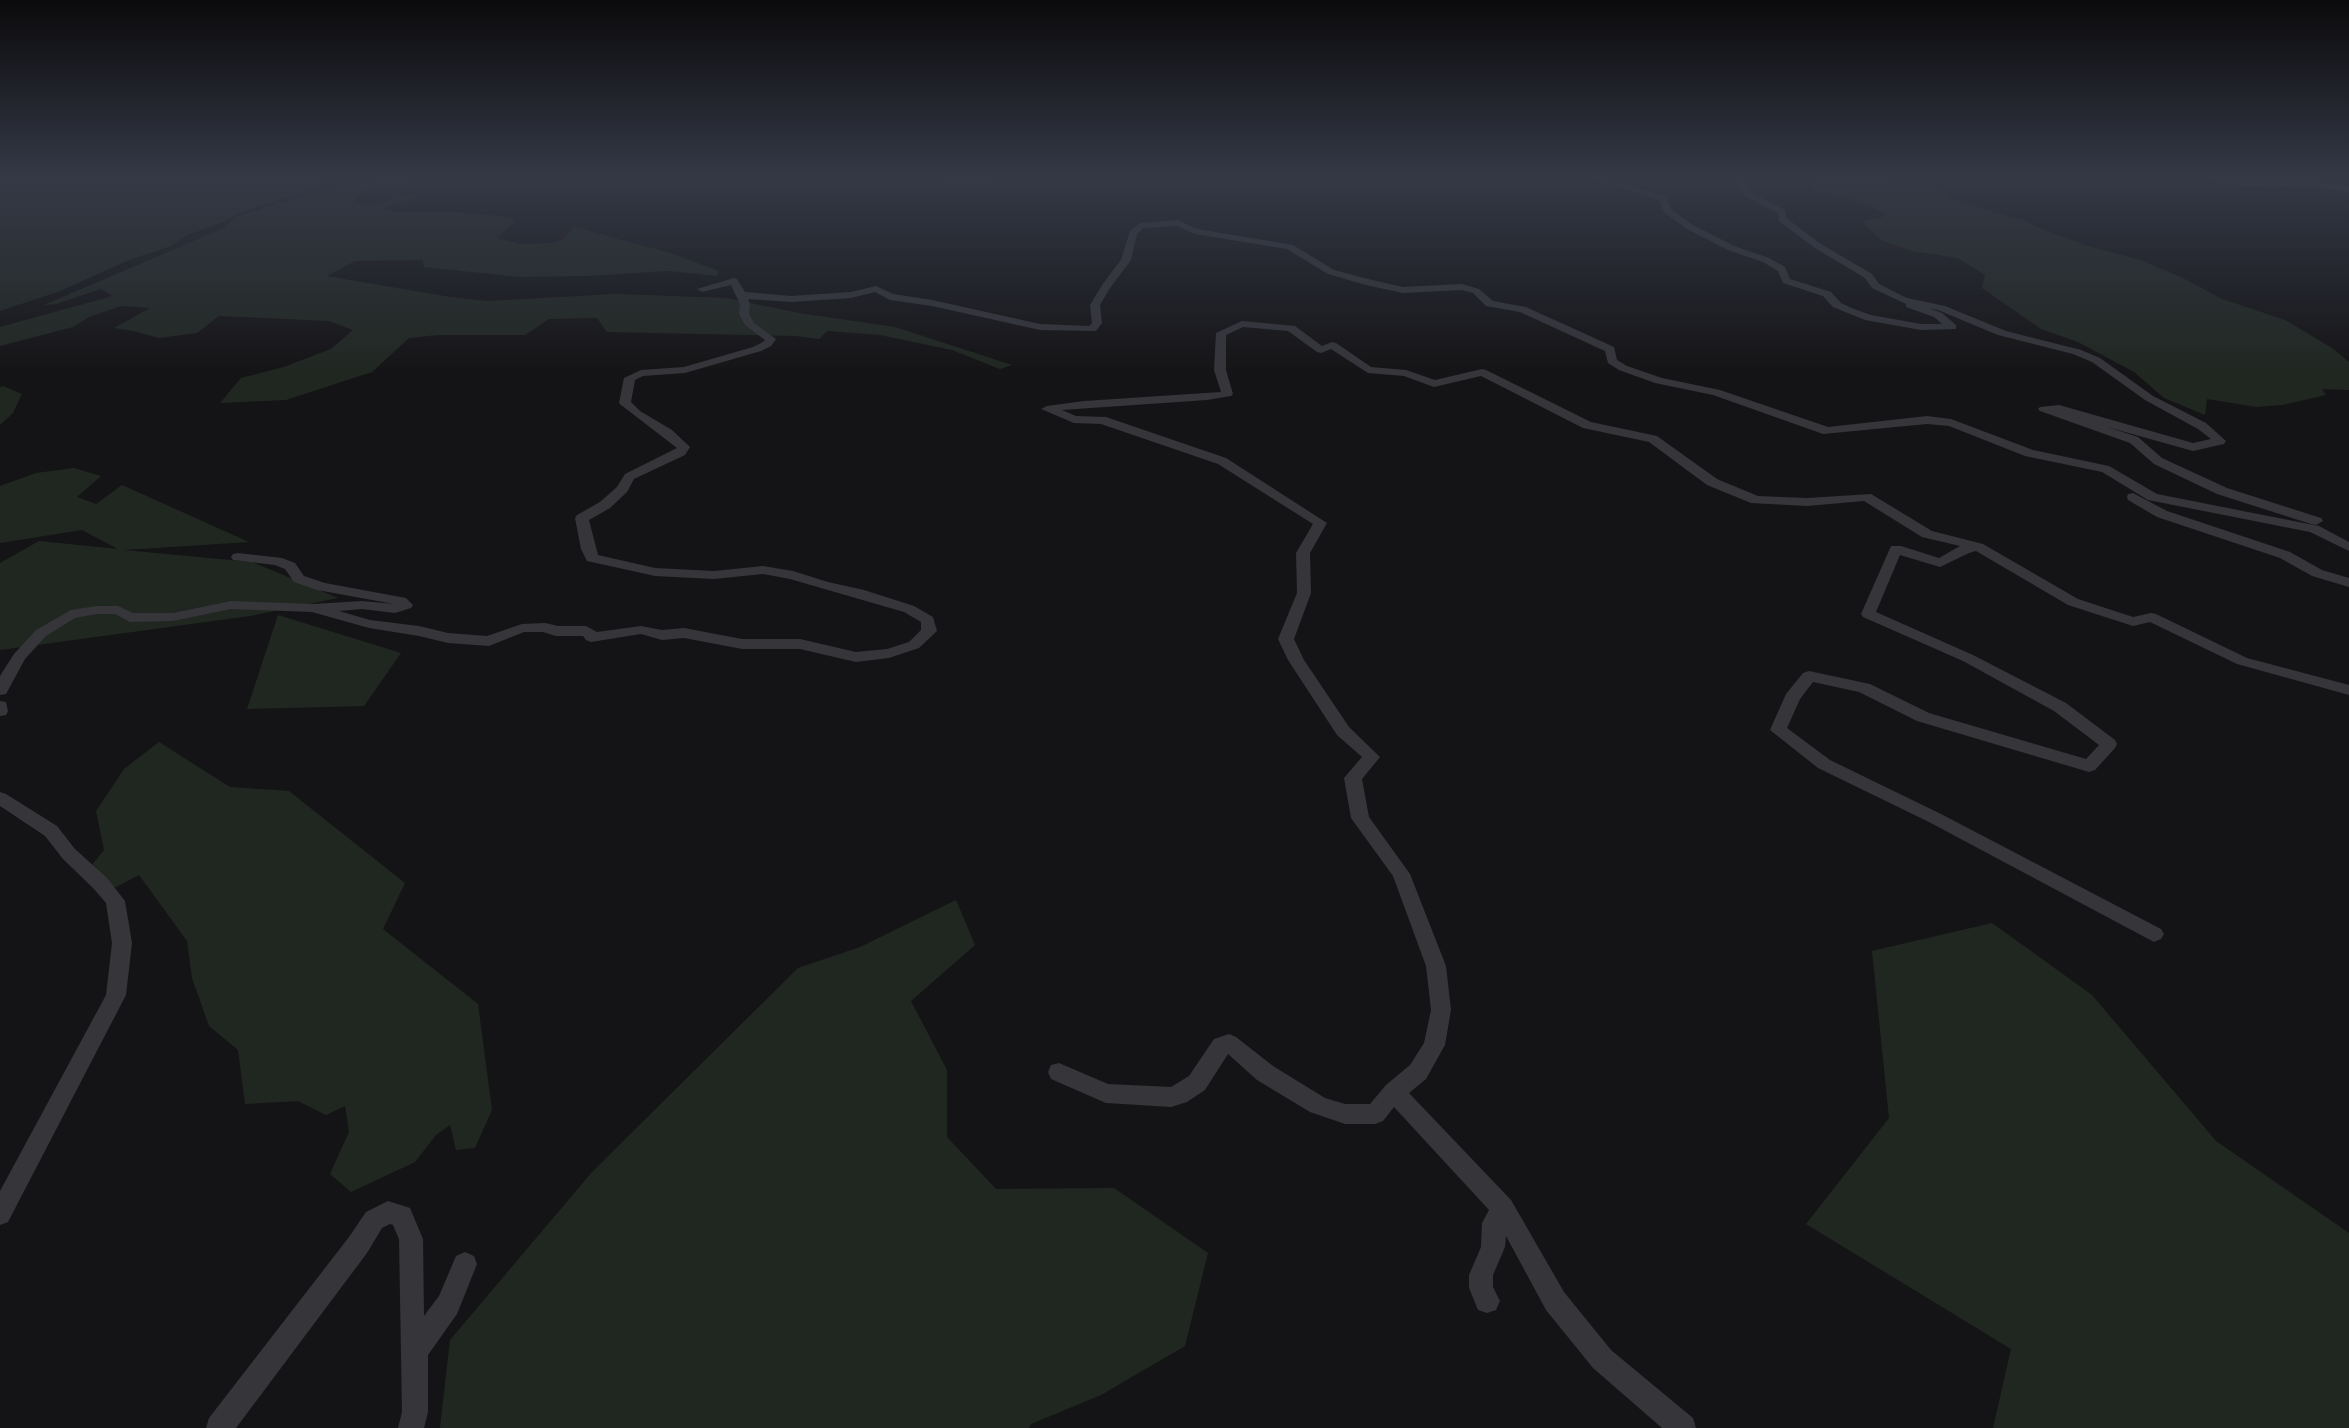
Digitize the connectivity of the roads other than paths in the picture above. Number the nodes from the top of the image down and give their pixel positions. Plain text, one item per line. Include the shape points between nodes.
1 (1130, 244) edge
2 (1270, 244) edge
3 (1722, 244) edge
4 (1815, 244) edge
5 (702, 289) dead end
6 (741, 295) junction
7 (1919, 303) junction
8 (2106, 469) junction
9 (2349, 536) edge
10 (2349, 546) edge
11 (1978, 547) junction
12 (238, 557) dead end
13 (2349, 583) edge
14 (313, 608) junction
15 (0, 690) edge
16 (2349, 690) edge
17 (0, 706) edge
18 (0, 711) edge
19 (0, 798) edge
20 (2154, 934) dead end
21 (1059, 1072) dead end
22 (1394, 1092) junction
23 (1503, 1208) junction
24 (0, 1214) edge
25 (465, 1264) dead end
26 (1487, 1301) dead end
27 (415, 1351) junction
28 (219, 1428) edge
29 (411, 1428) edge
30 (1684, 1428) edge

1 - 6 street via 1126,260 1095,305 1097,324 1092,329 1040,326 890,297 876,289 851,295 791,299
2 - 8 street via 1290,247 1331,272 1366,282 1403,290 1462,287 1476,291 1490,304 1522,309 1610,349 1612,361 1623,368 1659,381 1716,392 1827,431 1935,421 2029,453
3 - 7 street via 1766,260 1782,269 1786,281 1828,294 1838,305 1869,318 1922,327 1952,327 1938,315 1910,305
4 - 7 street via 1868,276 1875,286 1905,301
5 - 6 street via 734,281
6 - 14 street via 745,304 744,314 750,325 770,339 767,344 685,370 641,373 630,378 625,402 684,448 629,477 605,505 582,518 592,558 655,572 714,574 763,570 859,593 909,609 928,620 929,631 914,645 890,653 856,657 800,644 742,644 692,634 641,630 591,637 586,631 556,631 545,627 522,628 489,641 448,638 369,624
7 - 9 street via 1941,308 2002,333 2096,360 2149,398 2202,426 2220,440 2193,447 2059,408 2044,409 2134,440 2158,461 2222,490 2314,520
8 - 10 street via 2153,497 2314,529
8 - 13 street via 2094,475 2162,514 2285,555 2317,573
11 - 16 street via 2074,602 2133,622 2151,617 2242,661
11 - 20 street via 1965,549 1940,563 1896,549 1868,614 1968,658 2060,706 2109,744 2089,766 1923,717 1864,688 1809,676 1792,698 1778,730 1824,764 1935,818
11 - 22 street via 1927,534 1866,497 1807,502 1756,500 1712,482 1654,439 1587,425 1482,372 1434,384 1406,373 1368,370 1332,345 1321,350 1291,328 1242,324 1221,333 1220,370 1227,394 1084,404 1047,410 1074,419 1102,420 1222,460 1320,523 1303,553 1304,593 1286,639 1296,660 1343,731 1372,757 1353,778 1360,818 1401,874 1436,966 1441,1010 1434,1045 1418,1072
12 - 14 street via 277,561 290,566 299,579 322,587 401,600 406,605 395,609 362,605
14 - 15 street via 231,605 173,617 130,618 118,610 71,614 41,633 19,657
17 - 18 street
19 - 24 street via 51,831 69,854 100,883 114,901 122,942 116,995
21 - 22 street via 1106,1093 1171,1097 1197,1083 1222,1045 1228,1043 1290,1089 1318,1105 1345,1114 1375,1114
22 - 23 street
23 - 26 street via 1494,1223 1493,1247 1481,1274
23 - 30 street via 1555,1300 1602,1360
25 - 27 street via 448,1305
27 - 28 street via 411,1239 402,1216 388,1212 374,1220
27 - 29 street via 415,1412

